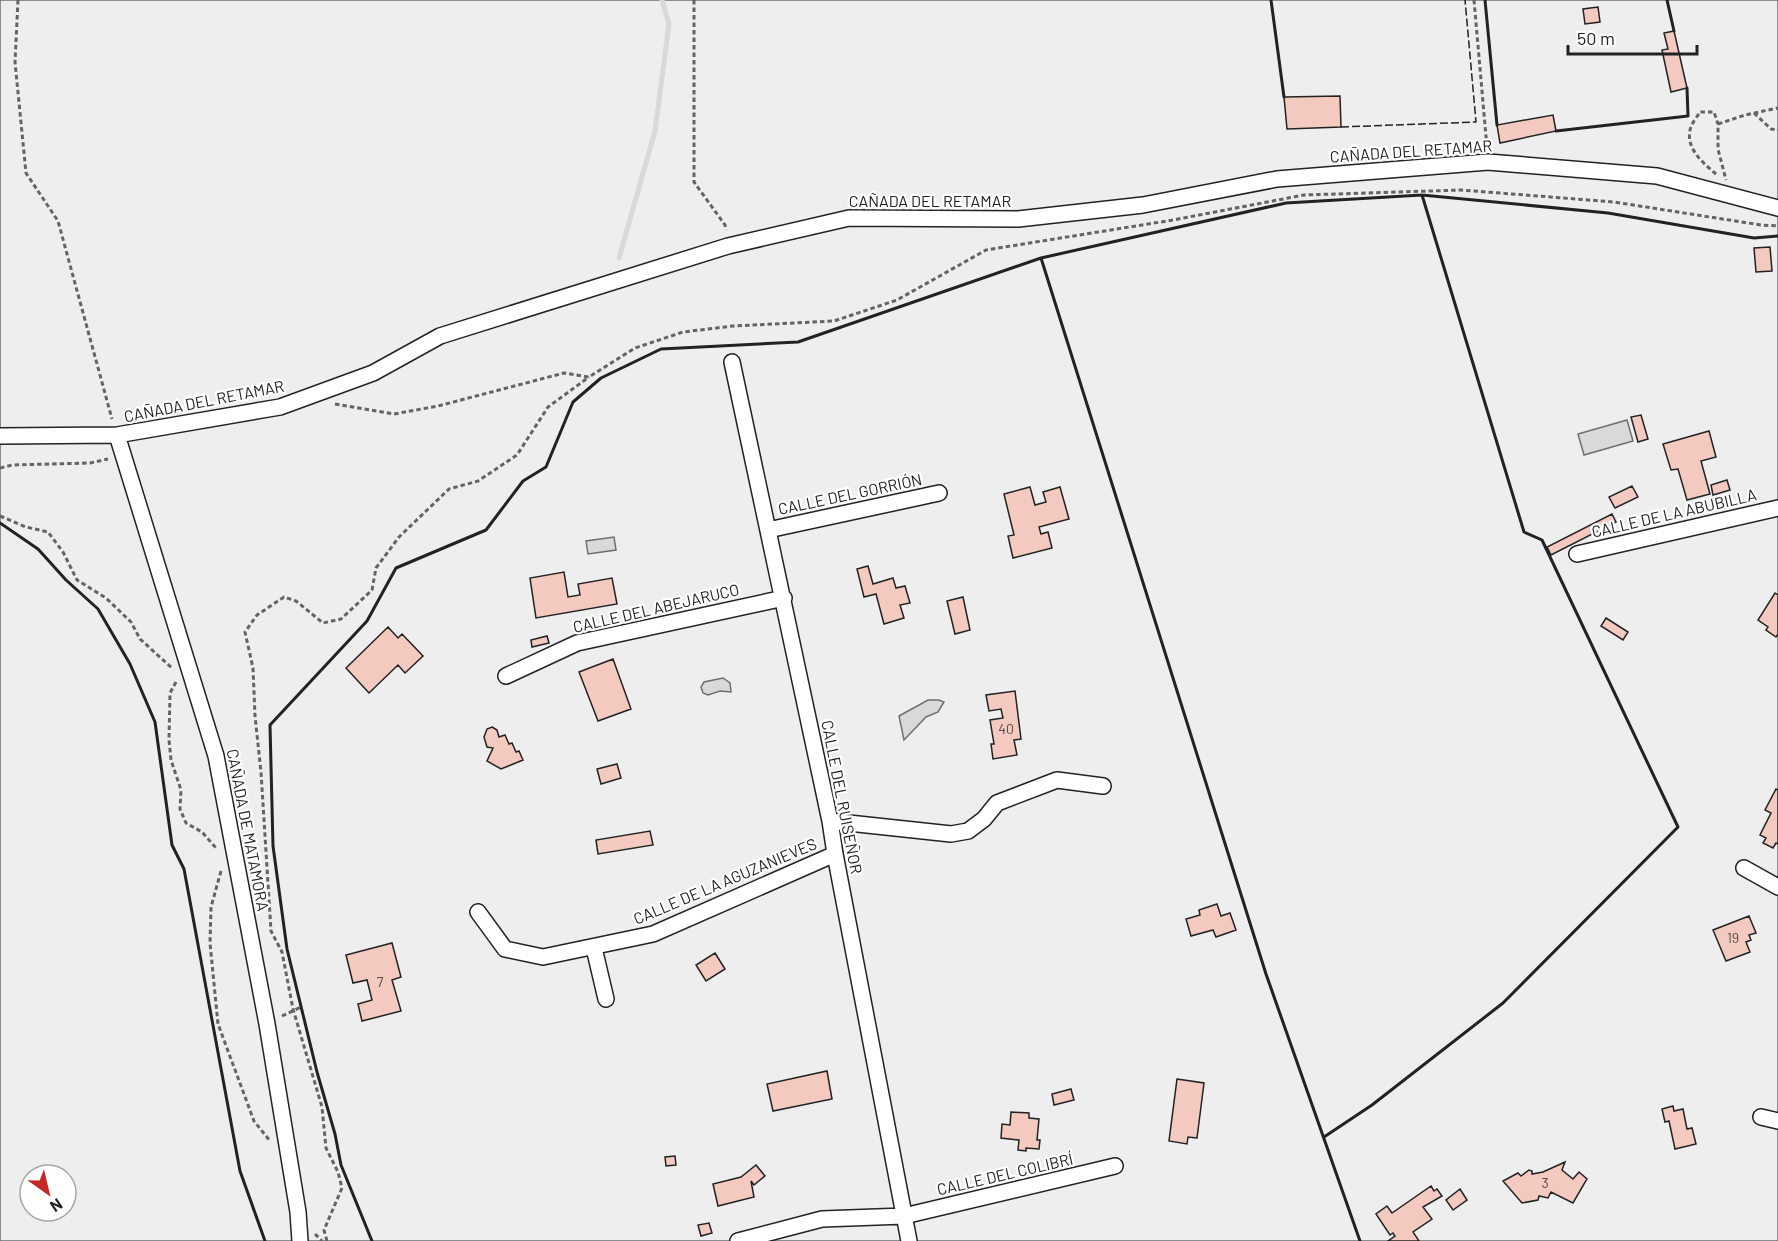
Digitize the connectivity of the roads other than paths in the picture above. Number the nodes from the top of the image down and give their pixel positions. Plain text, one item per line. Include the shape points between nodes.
1 (1778, 208) edge
2 (732, 362) dead end
3 (117, 435) junction
4 (0, 436) edge
5 (939, 493) dead end
6 (1778, 508) edge
7 (768, 530) junction
8 (1577, 554) dead end
9 (784, 598) junction
10 (506, 676) dead end
11 (1103, 786) dead end
12 (830, 821) junction
13 (835, 854) junction
14 (1744, 868) dead end
15 (1778, 887) edge
16 (478, 912) dead end
17 (594, 948) junction
18 (606, 999) dead end
19 (1761, 1117) dead end
20 (1778, 1121) edge
21 (1115, 1166) dead end
22 (904, 1216) junction
23 (300, 1241) edge
24 (738, 1241) edge
25 (909, 1241) edge

1 - 3 street, CAÑADA DEL RETAMAR via 1657,176 1488,162 1277,179 1143,205 1018,219 849,218 729,246 440,336 373,373 280,407
2 - 7 street, CALLE DEL RUISEÑOR
3 - 4 street, CAÑADA DEL RETAMAR
3 - 23 street, CAÑADA DE MATAMORA via 216,756 267,1024
5 - 7 street, CALLE DEL GORRIÓN
6 - 8 street, CALLE DE LA ABUBILLA
7 - 9 street, CALLE DEL RUISEÑOR
9 - 10 street, CALLE DEL ABEJARUCO via 577,643
9 - 12 street, CALLE DEL RUISEÑOR
11 - 12 street via 1057,780 997,803 968,831 951,834
12 - 13 street, CALLE DEL RUISEÑOR
13 - 17 street, CALLE DE LA AGUZANIEVES via 653,934
13 - 22 street, CALLE DEL RUISEÑOR
14 - 15 street
16 - 17 street, CALLE DE LA AGUZANIEVES via 505,949 543,957
17 - 18 street
19 - 20 street
21 - 22 street, CALLE DEL COLIBRÍ
22 - 24 street, CALLE DEL COLIBRÍ via 822,1219
22 - 25 street, CALLE DEL RUISEÑOR

